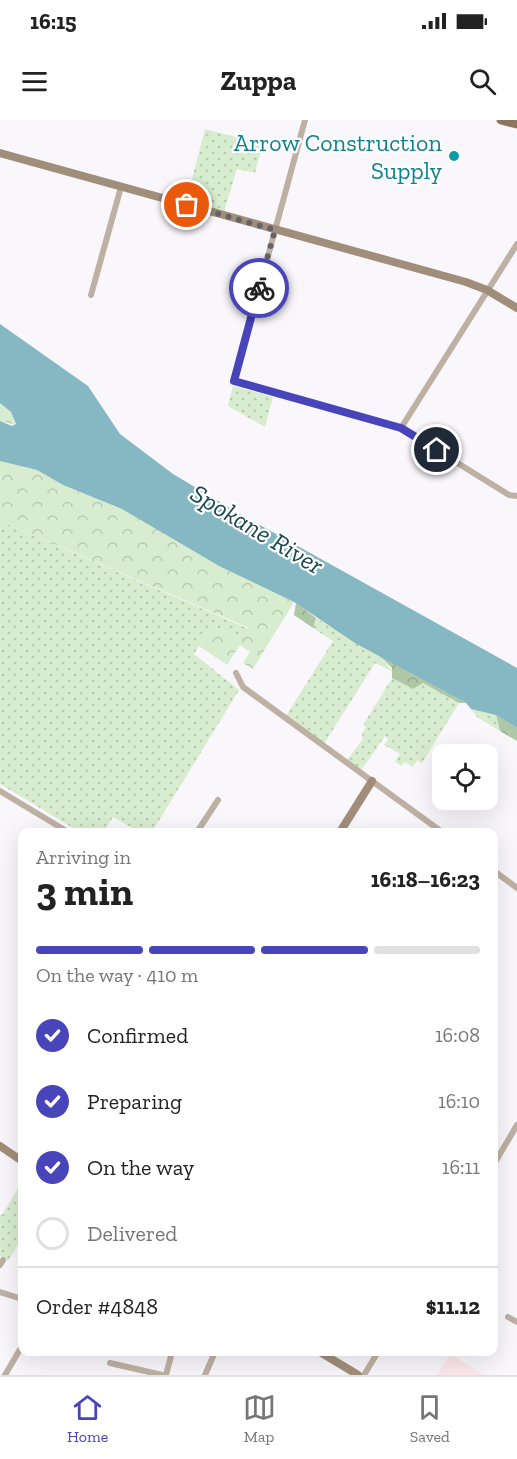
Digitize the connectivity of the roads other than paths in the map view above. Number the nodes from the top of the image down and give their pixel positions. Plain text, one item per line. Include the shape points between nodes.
1 (305, 120) edge
2 (501, 120) edge
3 (517, 124) edge
4 (0, 153) edge
5 (121, 187) junction
6 (275, 230) junction
7 (517, 244) edge
8 (487, 290) junction
9 (91, 295) dead end
10 (517, 308) edge
11 (401, 428) junction
12 (516, 496) edge
13 (236, 673) dead end
14 (372, 781) junction
15 (0, 791) edge
16 (218, 800) dead end
17 (61, 828) edge
18 (200, 828) edge
19 (343, 828) edge
20 (437, 828) edge
21 (498, 875) edge
22 (517, 888) edge
23 (517, 1125) edge
24 (0, 1146) edge
25 (498, 1157) edge
26 (18, 1158) edge
27 (0, 1292) edge
28 (18, 1298) edge
29 (508, 1317) dead end
30 (517, 1322) edge
31 (18, 1352) edge
32 (171, 1356) edge
33 (213, 1356) edge
34 (327, 1356) edge
35 (376, 1356) edge
36 (110, 1363) dead end
37 (6, 1372) edge
38 (16, 1375) edge
39 (164, 1375) edge
40 (205, 1375) edge
41 (358, 1375) edge
42 (364, 1375) edge

1 - 6 street
2 - 3 main road
4 - 5 street
5 - 6 street
5 - 9 street
6 - 8 street
6 - 11 street via 234,381
7 - 8 street
8 - 10 street
8 - 11 street
11 - 12 street via 508,495
13 - 14 street via 243,687
14 - 19 street
14 - 20 street
15 - 17 street
16 - 18 street
21 - 22 street
23 - 25 street
24 - 26 street
27 - 28 street
29 - 30 street
31 - 37 street
32 - 39 street
33 - 40 street
34 - 41 street
35 - 42 street
36 - 39 street
37 - 38 street

